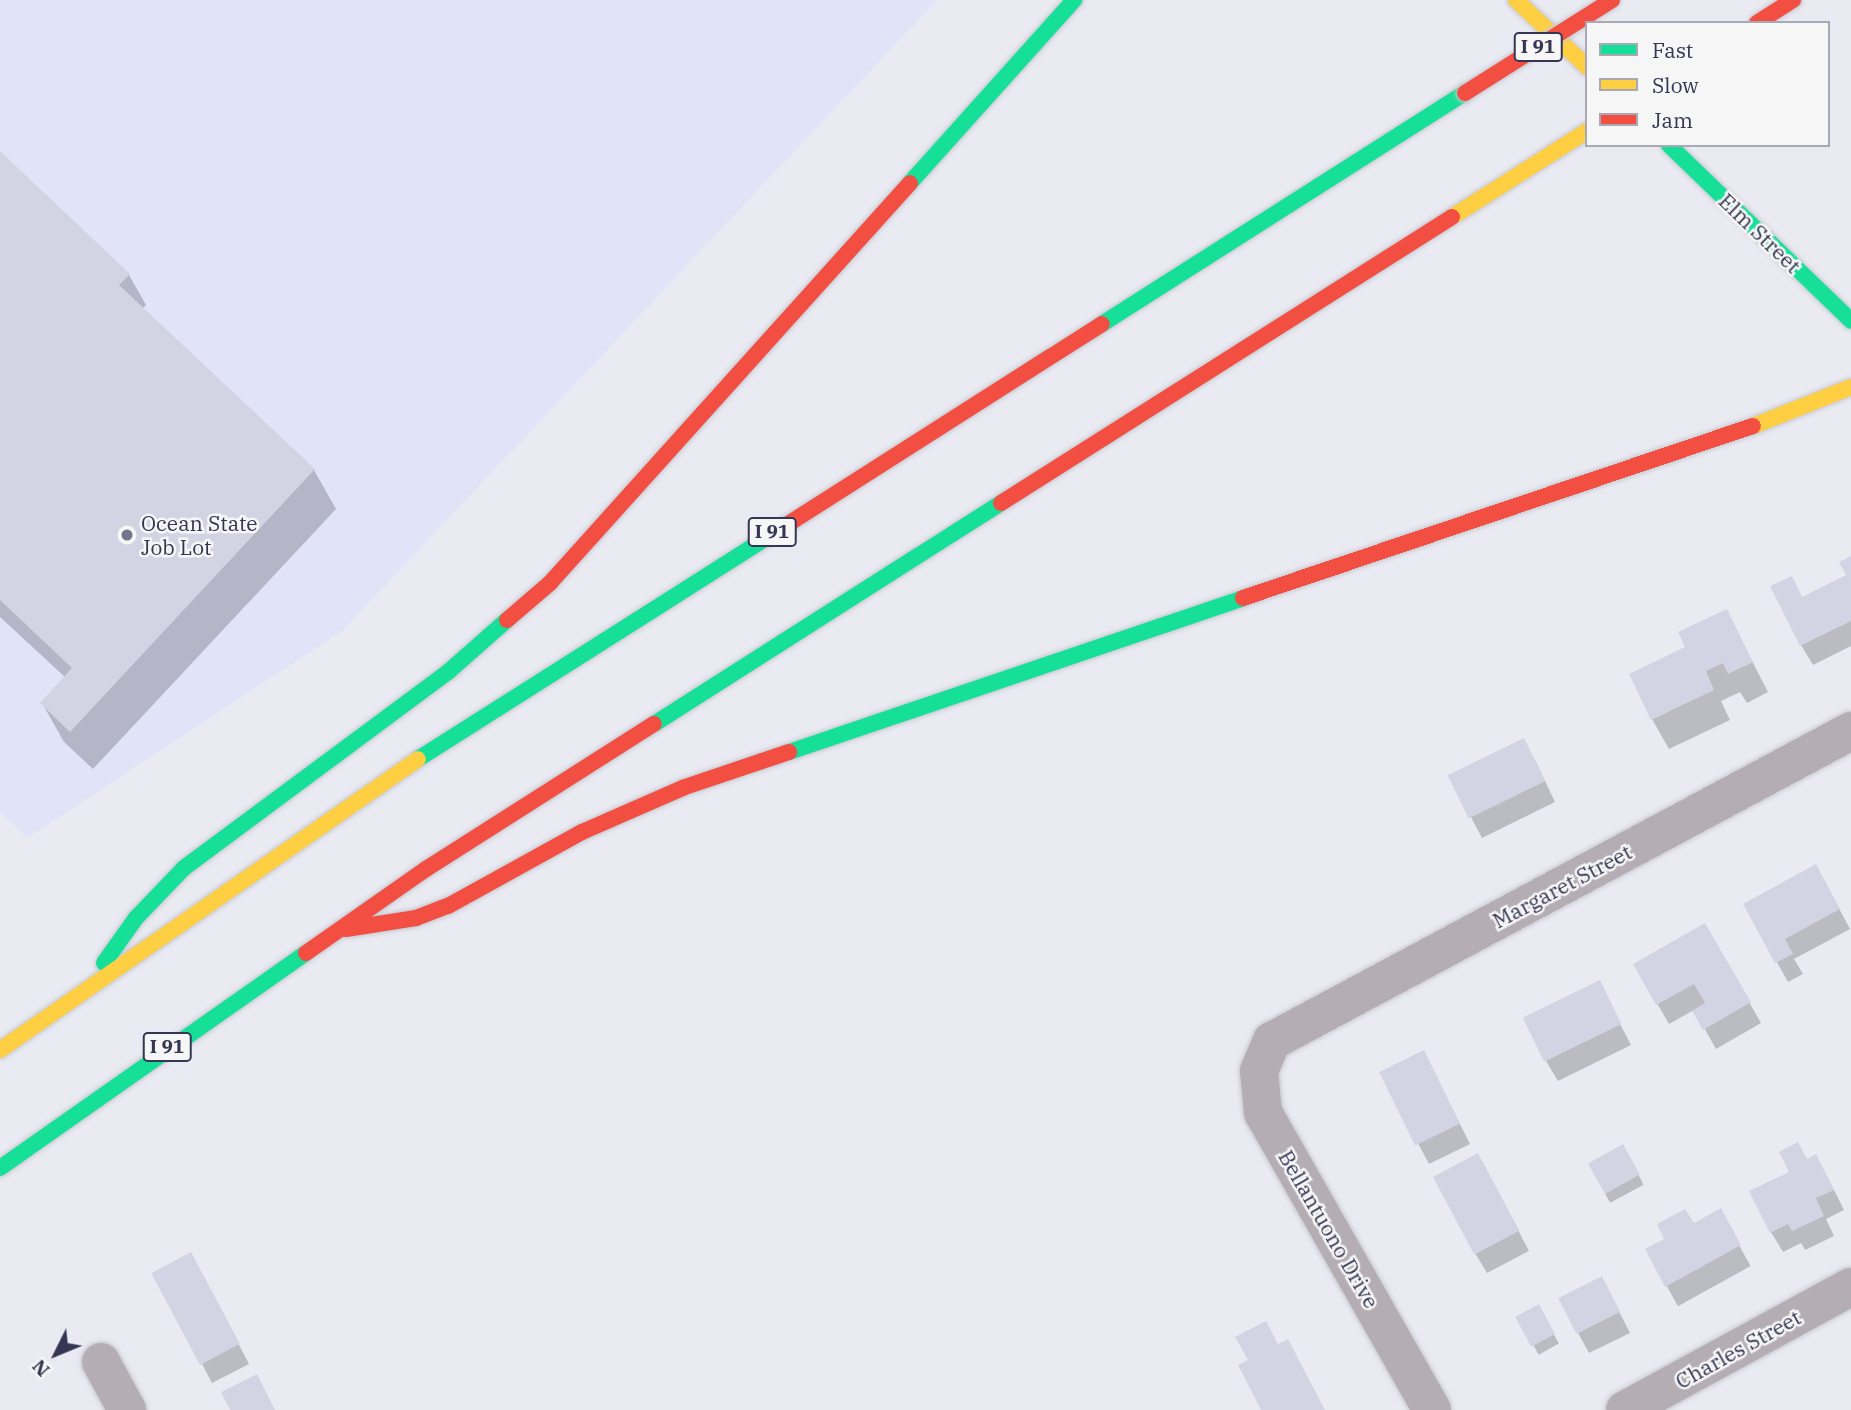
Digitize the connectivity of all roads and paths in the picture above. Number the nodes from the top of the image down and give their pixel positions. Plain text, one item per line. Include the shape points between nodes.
1 (1074, 0) edge
2 (1516, 0) edge
3 (1612, 0) edge
4 (1793, 0) edge
5 (1760, 21) edge
6 (1585, 65) edge
7 (1585, 132) edge
8 (1671, 147) edge
9 (1851, 321) edge
10 (1851, 387) edge
11 (1851, 731) edge
12 (337, 930) junction
13 (89, 986) junction
14 (1272, 1041) joint
15 (0, 1050) edge
16 (0, 1168) edge
17 (1851, 1287) edge
18 (101, 1362) dead end
19 (127, 1410) edge
20 (1432, 1410) edge
21 (1625, 1410) edge

1 - 13 main road via 567,566 448,672 184,868 136,918
2 - 6 main road
3 - 13 main road, I 91, bridge via 526,688
4 - 5 main road
7 - 12 main road, I 91 via 579,769
8 - 9 main road, Elm Street
10 - 12 main road via 1797,411 685,787 582,832 448,906 393,923
11 - 14 street, Margaret Street
12 - 16 main road, I 91
13 - 15 main road, I 91
14 - 20 street, Bellantuono Drive via 1259,1071 1263,1113
17 - 21 street, Charles Street
18 - 19 street

